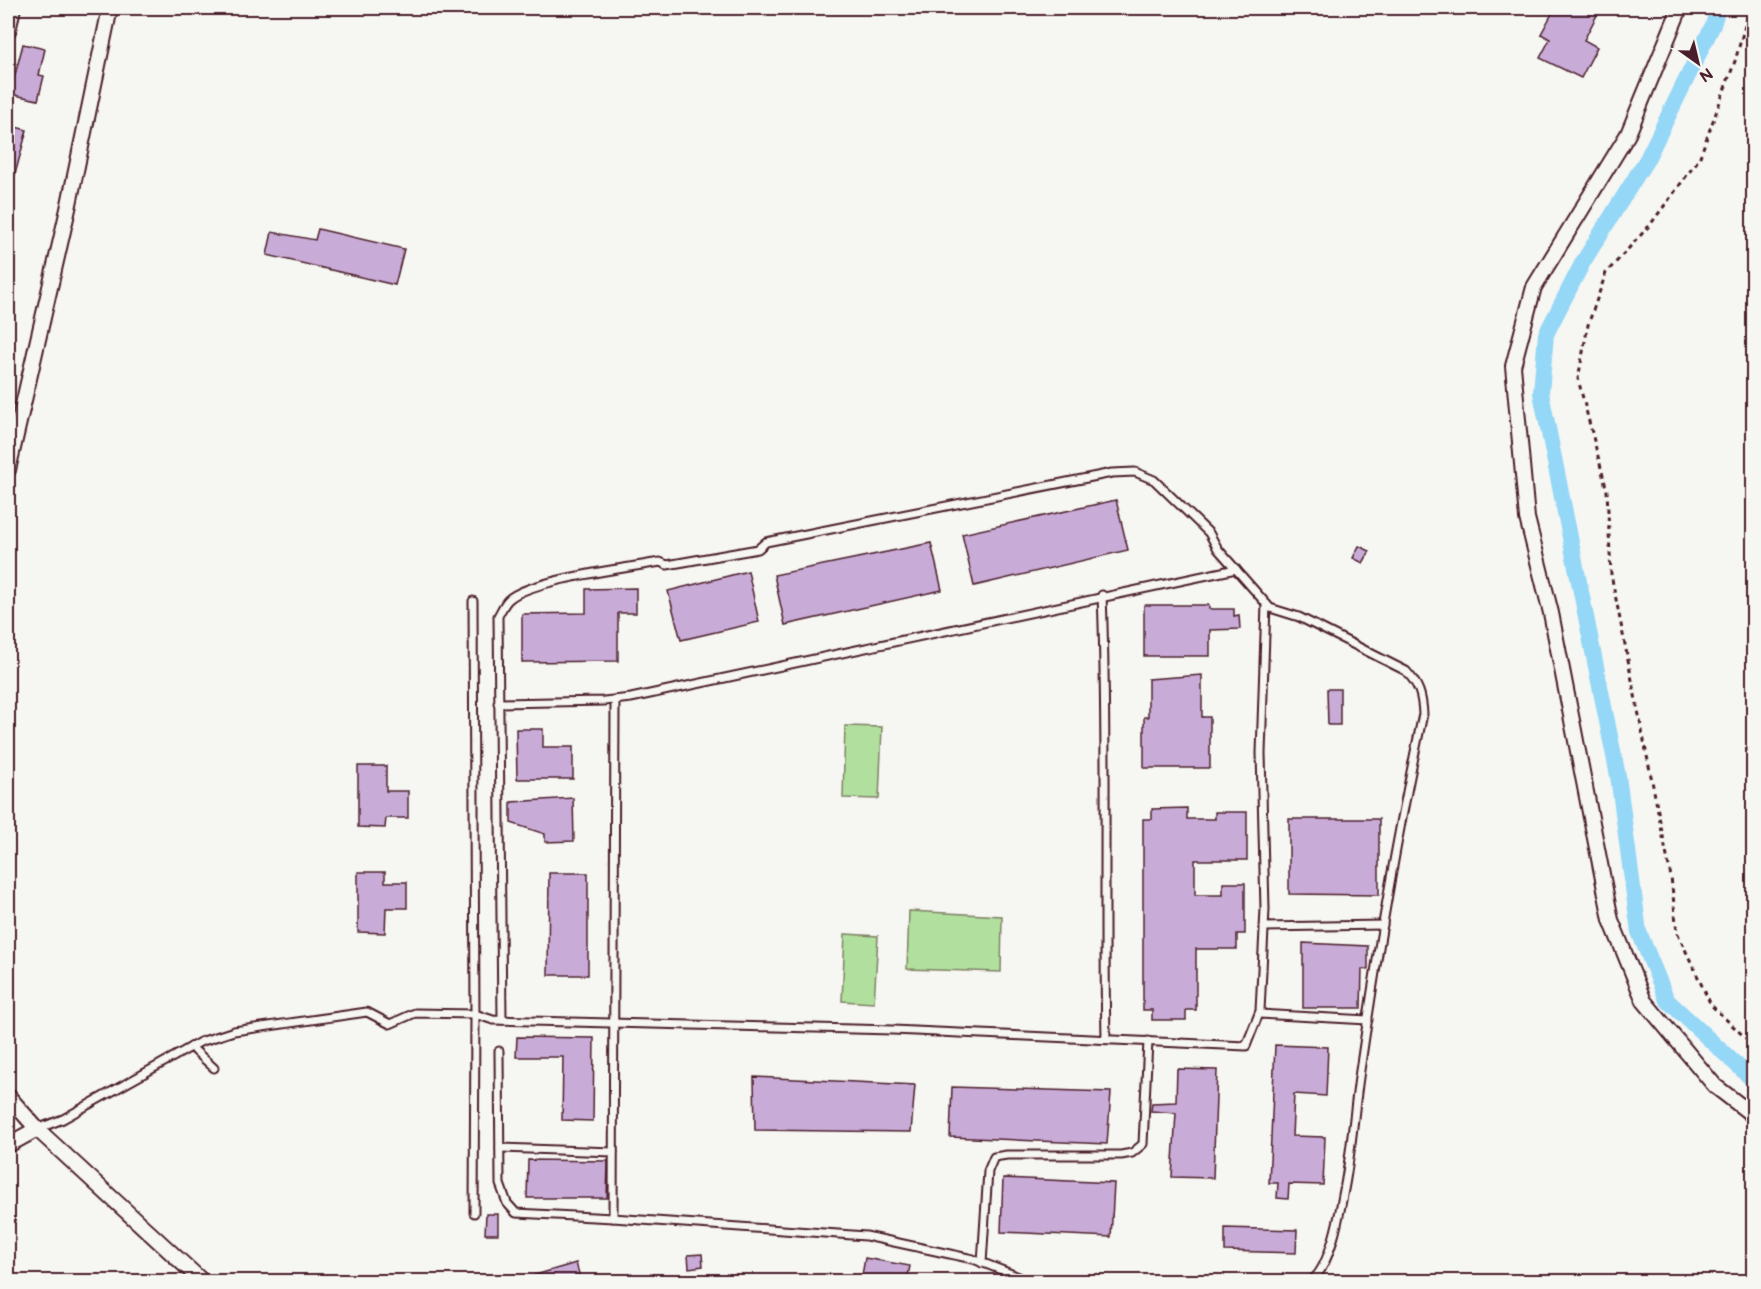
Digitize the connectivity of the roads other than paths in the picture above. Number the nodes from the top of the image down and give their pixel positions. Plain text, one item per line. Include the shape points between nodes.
1 (13, 8) edge
2 (110, 8) edge
3 (1680, 8) edge
4 (8, 31) edge
5 (8, 470) edge
6 (1236, 569) junction
7 (1102, 595) junction
8 (473, 601) dead end
9 (1266, 604) junction
10 (615, 700) junction
11 (498, 703) junction
12 (1383, 926) junction
13 (1264, 927) junction
14 (475, 1014) junction
15 (1259, 1014) junction
16 (502, 1020) junction
17 (1368, 1020) junction
18 (613, 1023) junction
19 (1106, 1039) junction
20 (1148, 1041) junction
21 (191, 1047) junction
22 (499, 1051) dead end
23 (214, 1068) dead end
24 (8, 1096) edge
25 (1754, 1116) edge
26 (37, 1129) junction
27 (8, 1145) edge
28 (500, 1148) junction
29 (613, 1152) junction
30 (474, 1213) dead end
31 (613, 1218) junction
32 (982, 1263) junction
33 (203, 1281) edge
34 (1032, 1281) edge
35 (1309, 1281) edge

1 - 4 street
2 - 5 street
3 - 25 street via 1628,134 1534,287 1513,366 1527,518 1551,613 1611,920 1644,1001 1715,1086
6 - 7 lane
6 - 9 lane
6 - 11 lane via 1209,533 1154,480 1135,472 1112,473 811,532 766,542 758,549 667,565 660,562 527,590 508,600 498,616
7 - 10 lane
7 - 19 lane via 1107,716 1103,907
8 - 14 lane
9 - 12 lane via 1406,671 1418,684 1423,714 1399,825
9 - 13 lane via 1262,753
10 - 11 lane
10 - 18 lane
11 - 16 lane
12 - 13 lane
12 - 17 lane
13 - 15 lane
14 - 16 lane
14 - 21 lane via 415,1013 390,1024 367,1012 234,1031
14 - 30 lane
15 - 17 lane
15 - 20 lane via 1245,1046
16 - 18 lane
17 - 35 lane via 1343,1195 1324,1266
18 - 19 lane
18 - 29 lane
19 - 20 lane
20 - 32 lane via 1143,1144 1132,1153 1121,1155 994,1157 988,1171
21 - 23 lane
21 - 26 lane via 63,1119
22 - 28 lane
24 - 26 street
26 - 27 street
26 - 33 street
28 - 29 lane
28 - 31 lane via 500,1184 507,1203 516,1213
29 - 31 lane
31 - 32 lane via 866,1236
32 - 34 lane

